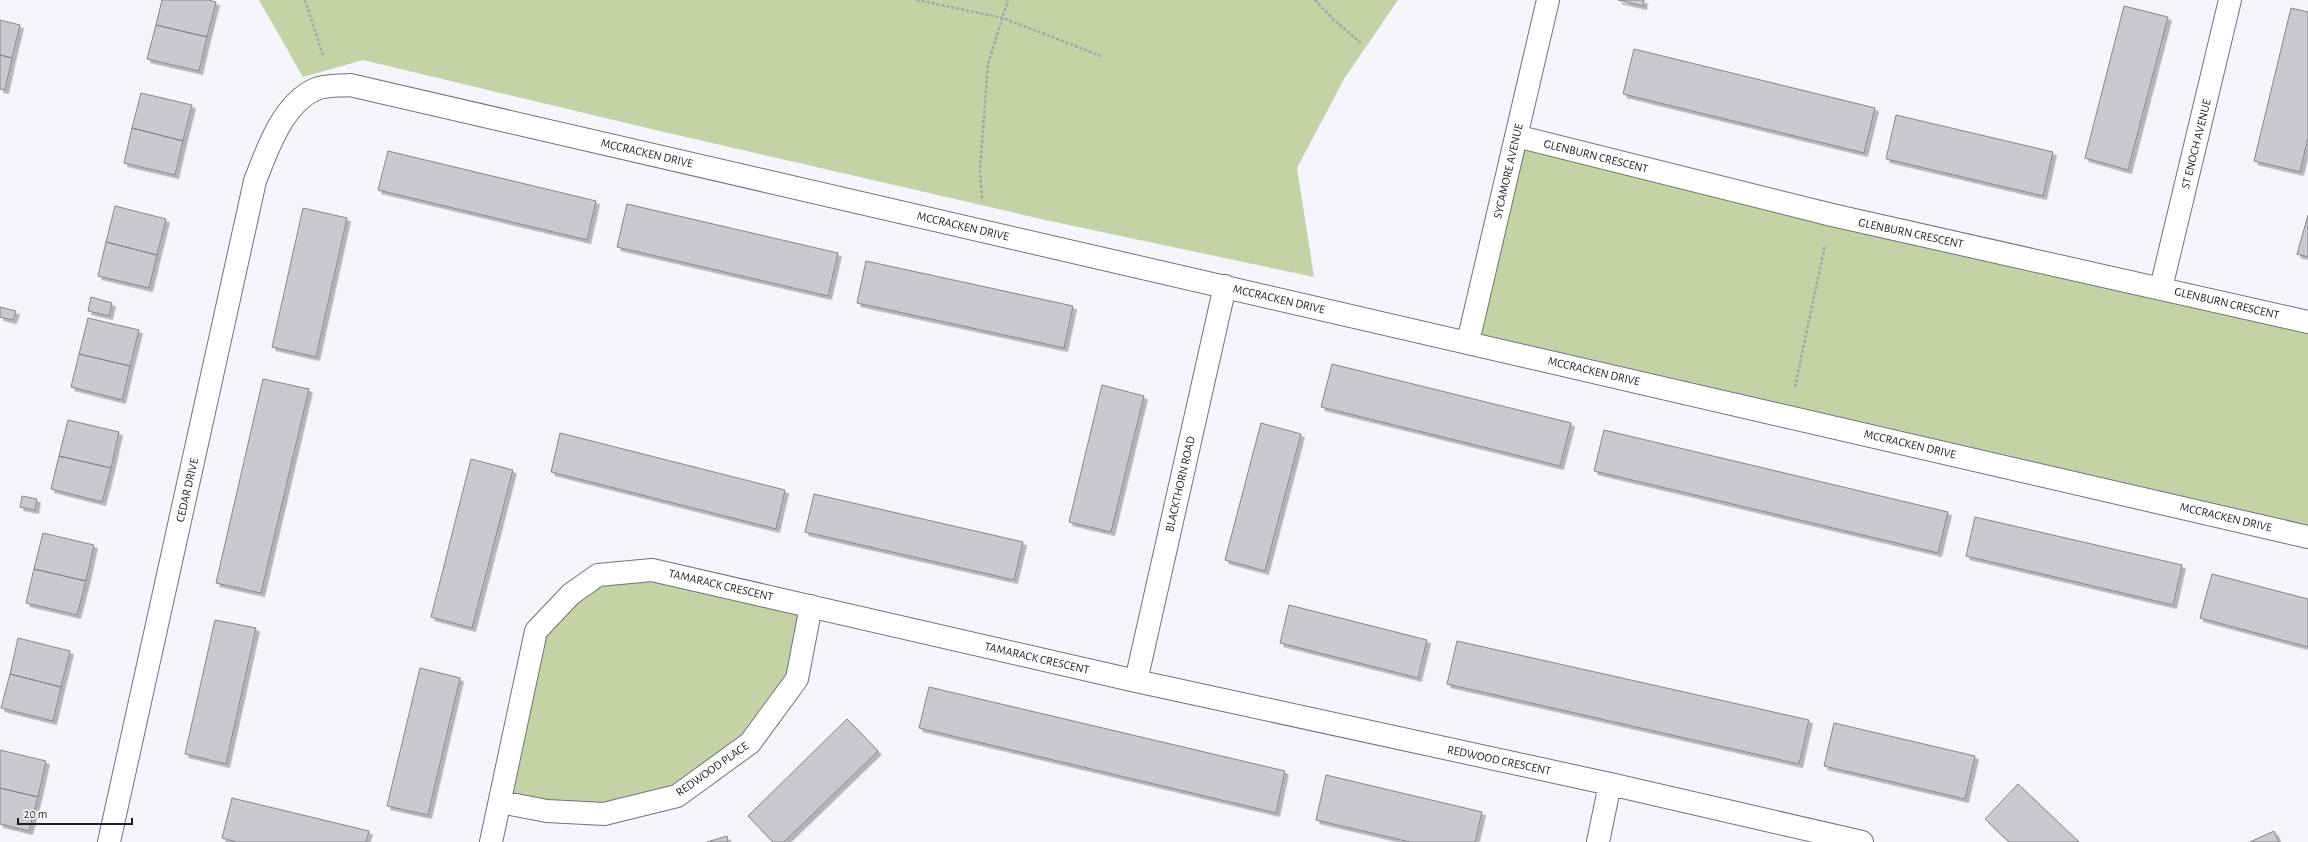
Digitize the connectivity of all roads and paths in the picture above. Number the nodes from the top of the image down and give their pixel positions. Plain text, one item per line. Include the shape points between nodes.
1 (305, 0) edge
2 (917, 0) edge
3 (1008, 0) edge
4 (1315, 0) edge
5 (1548, 0) edge
6 (2230, 0) edge
7 (1003, 18) junction
8 (1362, 44) dead end
9 (1101, 56) dead end
10 (330, 88) junction
11 (1516, 136) junction
12 (271, 140) joint
13 (1832, 215) junction
14 (985, 231) junction
15 (1225, 286) junction
16 (2161, 288) junction
17 (2308, 322) edge
18 (1468, 342) junction
19 (1789, 416) junction
20 (2308, 536) edge
21 (812, 606) junction
22 (1136, 681) junction
23 (1610, 784) junction
24 (500, 802) junction
25 (109, 842) edge
26 (491, 842) edge
27 (1598, 842) edge
28 (1862, 842) edge

1 - 10 path via 326,61
2 - 7 path
3 - 7 path
4 - 8 path
5 - 11 street, SYCAMORE AVENUE
6 - 16 street, ST ENOCH AVENUE
7 - 9 path
7 - 14 path via 988,64 980,169
10 - 12 street, MCCRACKEN DRIVE via 316,89 295,103
10 - 14 street, MCCRACKEN DRIVE via 350,85
11 - 13 street, GLENBURN CRESCENT
11 - 18 street, SYCAMORE AVENUE
12 - 25 street, CEDAR DRIVE via 255,181
13 - 16 street, GLENBURN CRESCENT
13 - 19 path
14 - 15 street, MCCRACKEN DRIVE
15 - 18 street, MCCRACKEN DRIVE
15 - 22 street, BLACKTHORN ROAD
16 - 17 street, GLENBURN CRESCENT
18 - 19 street, MCCRACKEN DRIVE
19 - 20 street, MCCRACKEN DRIVE
21 - 22 street, TAMARACK CRESCENT
21 - 24 street, REDWOOD PLACE via 797,679 750,743 677,796 604,814 547,811
21 - 24 street, TAMARACK CRESCENT via 652,570 598,575 571,594 536,631
22 - 23 street, REDWOOD CRESCENT
23 - 27 street
23 - 28 street, REDWOOD CRESCENT
24 - 26 street, TAMARACK CRESCENT

